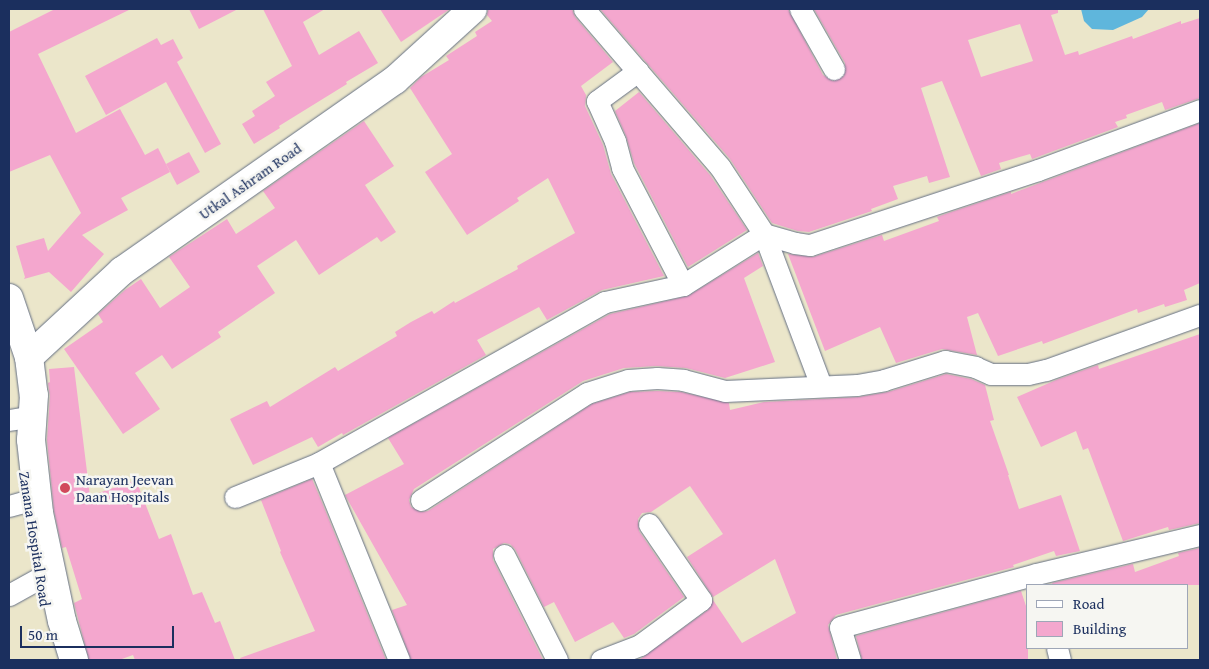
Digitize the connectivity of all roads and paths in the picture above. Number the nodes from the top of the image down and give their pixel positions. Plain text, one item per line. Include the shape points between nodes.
1 (474, 9) edge
2 (584, 9) edge
3 (800, 9) edge
4 (834, 69) dead end
5 (638, 72) junction
6 (1200, 110) edge
7 (764, 234) junction
8 (683, 285) junction
9 (9, 298) edge
10 (1200, 315) edge
11 (29, 357) junction
12 (822, 386) junction
13 (15, 419) edge
14 (319, 463) junction
15 (235, 497) dead end
16 (421, 500) dead end
17 (18, 503) edge
18 (649, 524) dead end
19 (1200, 535) edge
20 (504, 555) dead end
21 (38, 579) junction
22 (1038, 580) edge
23 (9, 595) edge
24 (643, 653) edge
25 (548, 658) edge
26 (58, 660) edge
27 (74, 660) edge
28 (399, 660) edge
29 (601, 660) edge
30 (850, 660) edge

1 - 11 main road, Utkal Ashram Road via 394,80 122,271
2 - 5 street
3 - 4 street
5 - 7 street via 720,167
5 - 8 street via 597,101 622,168
6 - 7 street via 1047,166 810,245
7 - 8 street
7 - 12 street
8 - 14 street via 605,302
9 - 11 main road
10 - 12 street via 1028,374 991,374 945,361 884,380
11 - 13 main road, Zanana Hospital Road
11 - 27 main road via 34,395 31,440 39,513 62,621
12 - 16 street via 725,391 683,380 628,380 587,393
13 - 17 main road, Zanana Hospital Road
14 - 15 street
14 - 28 street
17 - 21 main road, Zanana Hospital Road
18 - 24 street via 701,600
19 - 22 street
20 - 25 street
21 - 23 street
21 - 26 main road, Zanana Hospital Road
22 - 30 street via 840,627
24 - 29 street

